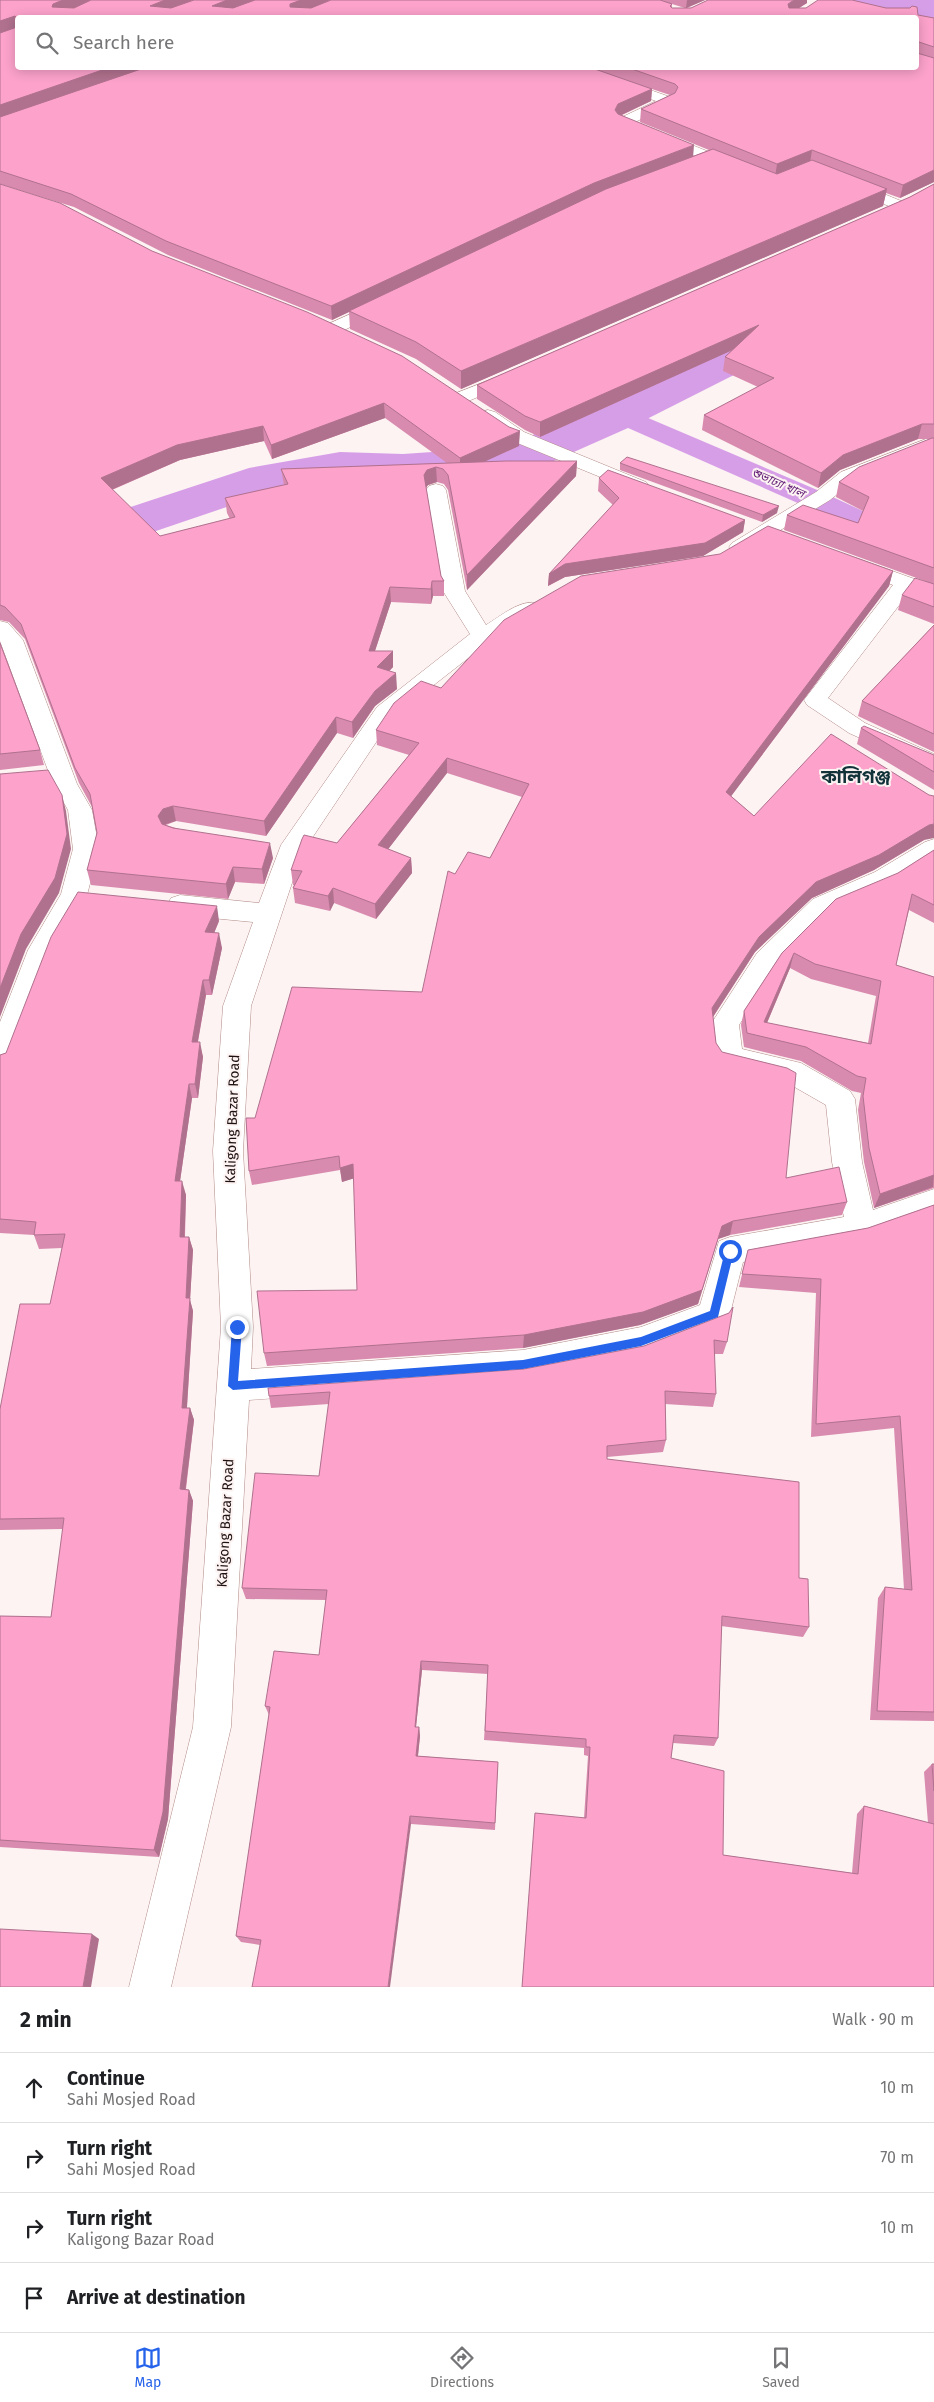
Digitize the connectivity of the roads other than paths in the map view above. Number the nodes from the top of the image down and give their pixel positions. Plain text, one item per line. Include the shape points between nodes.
1 (583, 70) edge
2 (710, 158) junction
3 (691, 165) edge
4 (751, 174) edge
5 (836, 180) edge
6 (918, 197) edge
7 (901, 206) junction
8 (883, 214) edge
9 (394, 299) edge
10 (315, 321) edge
11 (332, 329) junction
12 (349, 337) edge
13 (523, 371) edge
14 (934, 446) edge
15 (436, 490) edge
16 (658, 493) edge
17 (752, 526) junction
18 (793, 541) edge
19 (718, 558) edge
20 (840, 558) edge
21 (906, 582) junction
22 (556, 593) edge
23 (934, 593) edge
24 (0, 628) edge
25 (482, 636) junction
26 (857, 728) junction
27 (839, 745) edge
28 (934, 764) edge
29 (62, 774) junction
30 (35, 776) edge
31 (934, 848) edge
32 (74, 895) junction
33 (103, 898) edge
34 (152, 903) edge
35 (268, 914) junction
36 (0, 1059) edge
37 (934, 1202) edge
38 (862, 1227) junction
39 (233, 1386) junction
40 (150, 1987) edge

1 - 2 street via 668,100 623,122
2 - 3 street
2 - 4 street
5 - 7 street
6 - 7 street
7 - 8 street
9 - 11 street
10 - 11 street
11 - 12 street
13 - 16 street via 453,394 517,436
14 - 17 street via 926,445 848,476 823,496
15 - 25 street via 454,591
17 - 18 street
17 - 19 street
20 - 21 street
21 - 23 street
21 - 26 street via 815,700
22 - 25 street, Kaligong Bazar Road
24 - 29 street via 12,640
25 - 35 street, Kaligong Bazar Road via 384,712 280,849
26 - 27 street
26 - 28 street
29 - 30 street
29 - 32 street via 80,810 86,849
31 - 38 street via 884,878 822,906 767,960 725,1024 729,1057 791,1070 840,1099 847,1162
32 - 33 street
32 - 36 street via 41,950
34 - 35 street
35 - 39 street, Kaligong Bazar Road via 237,1006 228,1151 237,1327
37 - 38 street
38 - 39 street via 730,1251 714,1314 641,1342 523,1365
39 - 40 street, Kaligong Bazar Road via 212,1727

